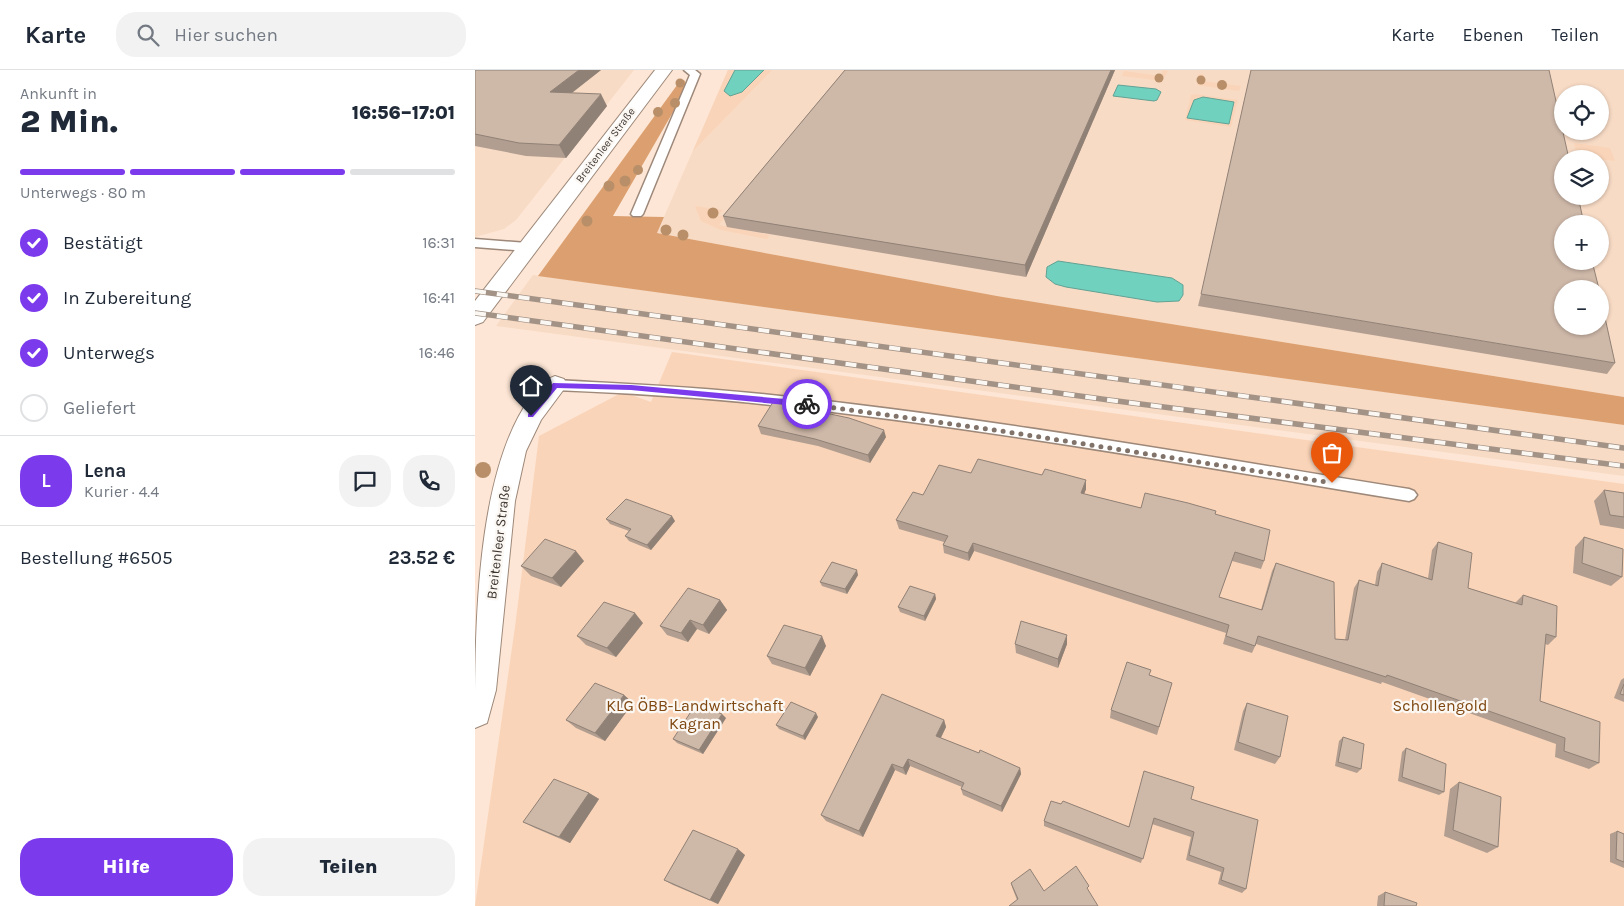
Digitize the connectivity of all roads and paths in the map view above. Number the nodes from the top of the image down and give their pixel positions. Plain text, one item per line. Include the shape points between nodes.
1 (664, 70) edge
2 (689, 70) edge
3 (637, 214) dead end
4 (475, 243) edge
5 (527, 247) junction
6 (475, 317) edge
7 (555, 385) joint
8 (1409, 495) dead end
9 (475, 712) edge

1 - 5 main road, Breitenleer Straße
2 - 3 lane via 695,74
4 - 5 lane
5 - 6 main road, Breitenleer Straße
7 - 8 lane via 631,388 803,403
7 - 9 main road, Breitenleer Straße via 531,416 513,451 501,501

